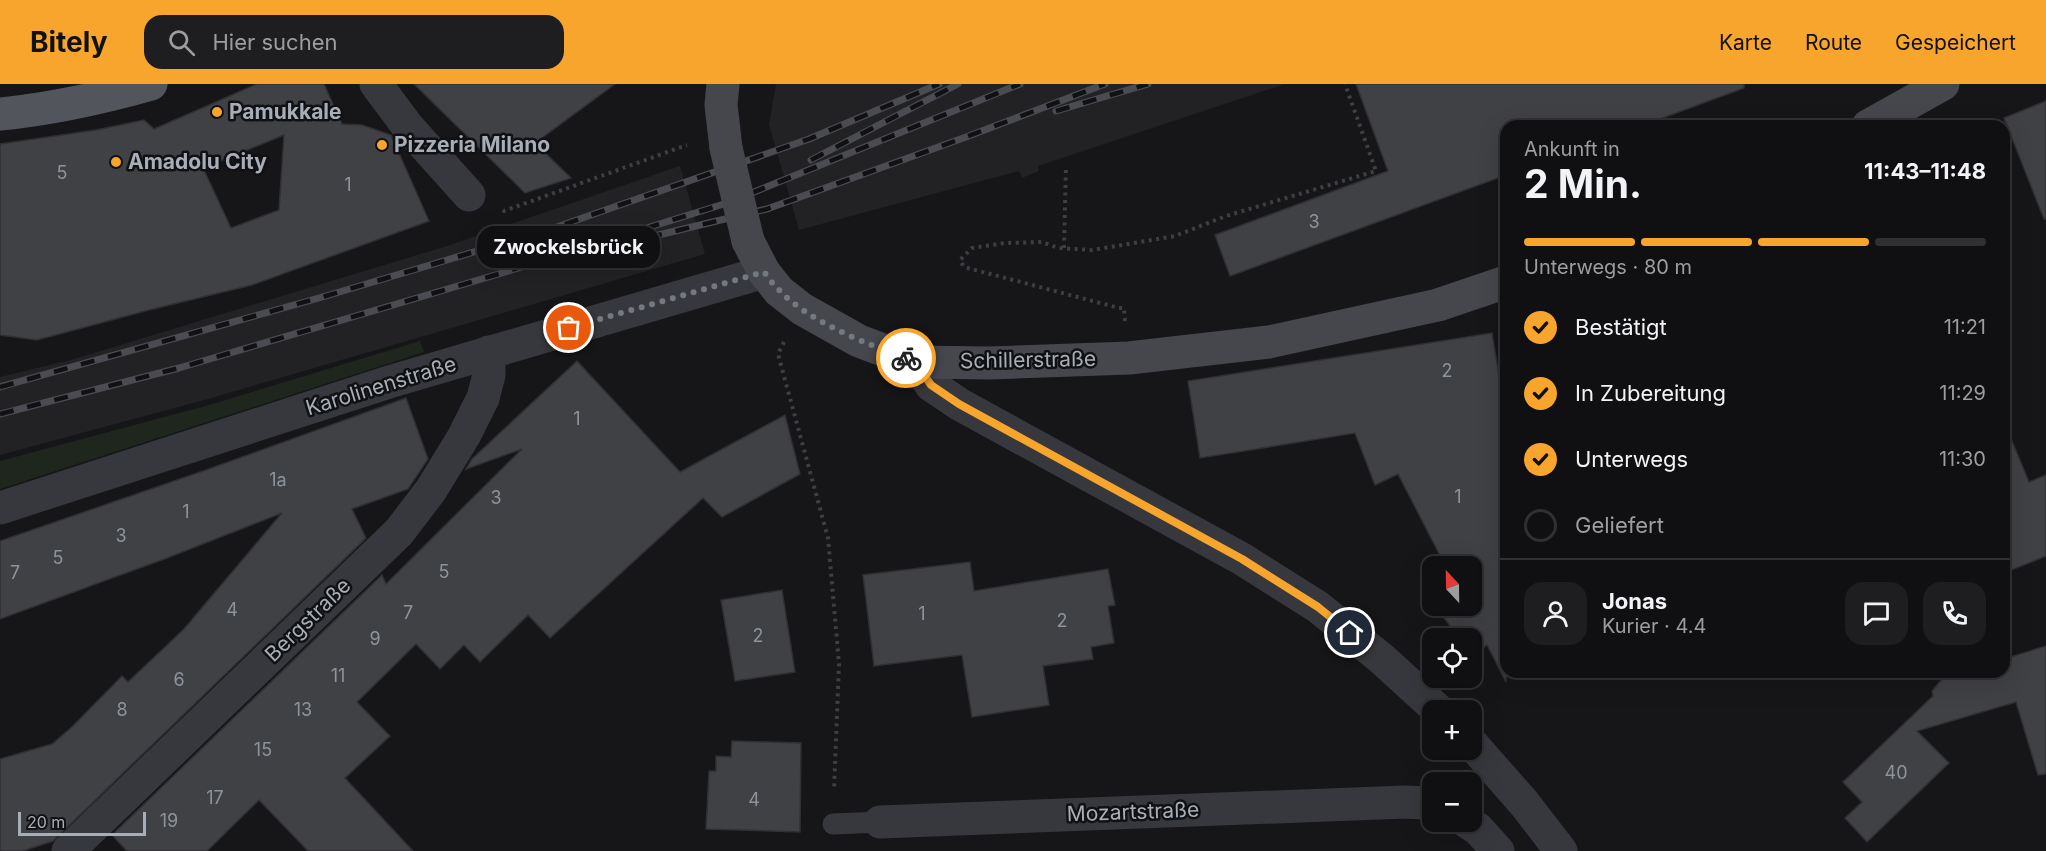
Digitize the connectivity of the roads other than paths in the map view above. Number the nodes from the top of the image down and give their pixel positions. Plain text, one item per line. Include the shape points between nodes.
1 (151, 84) edge
2 (376, 84) edge
3 (723, 84) edge
4 (1944, 84) edge
5 (0, 114) edge
6 (1879, 120) edge
7 (469, 195) road end
8 (764, 272) junction
9 (1500, 284) edge
10 (489, 352) junction
11 (915, 362) junction
12 (0, 508) edge
13 (1427, 700) edge
14 (1482, 755) edge
15 (1422, 803) edge
16 (880, 822) joint
17 (833, 824) road end
18 (1480, 832) edge
19 (68, 851) edge
20 (1498, 851) edge
21 (1561, 851) edge

1 - 5 main road via 98,99
2 - 7 street via 408,127
3 - 8 street, Schillerstraße, bridge via 725,140 748,241
4 - 6 street
8 - 10 street, Karolinenstraße
8 - 11 street, Schillerstraße via 779,291 802,309 859,341
9 - 11 street, Schillerstraße via 1438,305 1269,342 1129,358
10 - 12 street, Karolinenstraße
10 - 19 street, Bergstraße via 483,398 464,436 399,532
11 - 13 street via 931,385 959,404 1242,559 1318,607
14 - 21 street
15 - 16 street, Mozartstraße
16 - 17 lane, Mozartstraße
18 - 20 street

